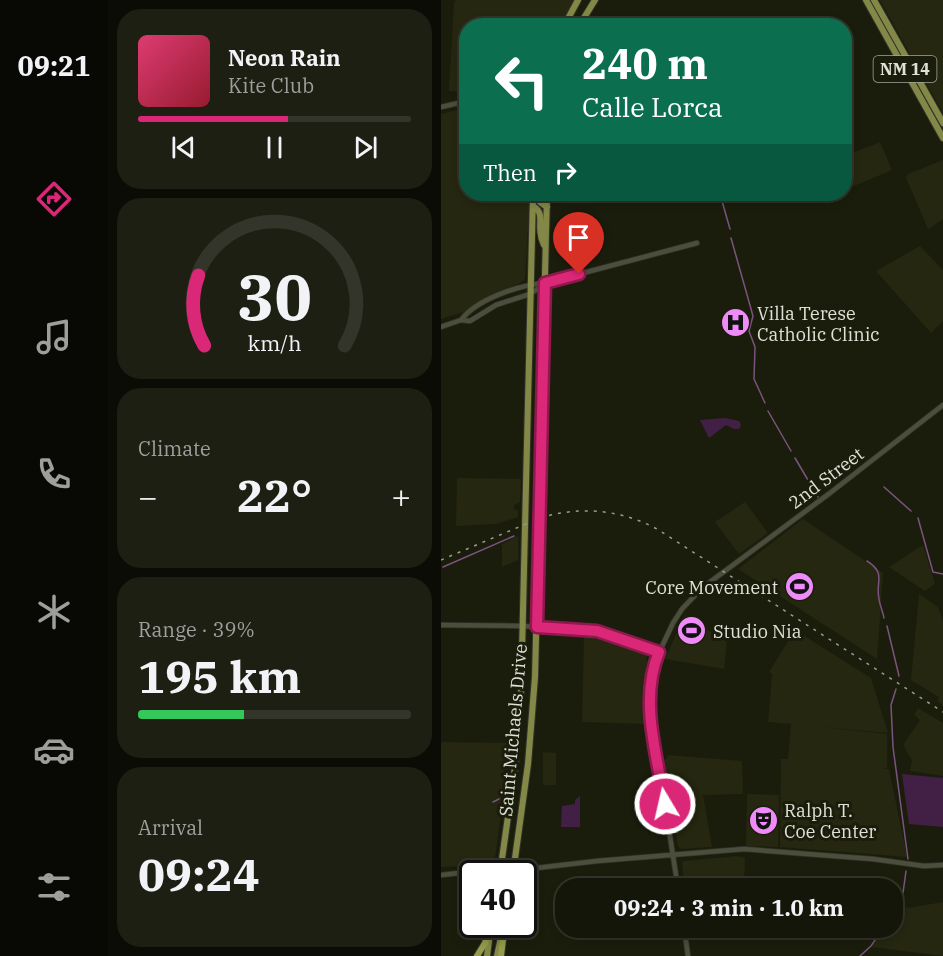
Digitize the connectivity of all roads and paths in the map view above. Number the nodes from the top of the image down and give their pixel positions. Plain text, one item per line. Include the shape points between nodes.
1 (578, 0) edge
2 (595, 0) edge
3 (866, 0) edge
4 (874, 0) edge
5 (568, 18) edge
6 (584, 18) edge
7 (459, 103) edge
8 (441, 107) edge
9 (943, 123) edge
10 (943, 138) edge
11 (533, 201) edge
12 (540, 201) edge
13 (547, 201) edge
14 (533, 206) junction
15 (547, 207) junction
16 (697, 243) dead end
17 (546, 249) junction
18 (545, 283) junction
19 (531, 284) junction
20 (530, 294) junction
21 (461, 320) junction
22 (441, 327) edge
23 (943, 405) edge
24 (441, 625) edge
25 (523, 626) junction
26 (537, 627) junction
27 (659, 652) junction
28 (673, 856) junction
29 (501, 860) edge
30 (514, 860) edge
31 (943, 865) edge
32 (537, 868) edge
33 (459, 874) edge
34 (441, 875) edge
35 (676, 878) edge
36 (487, 938) edge
37 (489, 938) edge
38 (502, 938) edge
39 (686, 938) edge
40 (477, 956) edge
41 (487, 956) edge
42 (499, 956) edge
43 (688, 956) edge

1 - 5 main road
2 - 6 main road
3 - 10 main road, NM 14
4 - 9 main road, NM 14
7 - 8 street
11 - 14 main road, Saint Michaels Drive
12 - 15 main road
13 - 15 main road, Saint Michaels Drive
14 - 17 main road via 541,215 540,234
14 - 19 main road, Saint Michaels Drive
15 - 17 main road, Saint Michaels Drive
16 - 18 street
17 - 18 main road, Saint Michaels Drive
18 - 19 street
18 - 20 street
18 - 26 main road, Saint Michaels Drive
19 - 20 main road, Saint Michaels Drive
19 - 21 street via 497,295
20 - 21 street via 496,305 470,321
20 - 25 main road, Saint Michaels Drive
21 - 22 street
23 - 27 street, 2nd Street via 694,594
24 - 25 street
25 - 26 street
25 - 29 main road, Saint Michaels Drive via 517,737
26 - 27 street via 597,631
26 - 30 main road, Saint Michaels Drive via 531,739
27 - 28 street, 2nd Street via 653,669 650,708
28 - 31 street via 744,849
28 - 32 street
28 - 35 street, 2nd Street
33 - 34 street
36 - 40 highway
37 - 41 main road
38 - 42 highway
39 - 43 street

